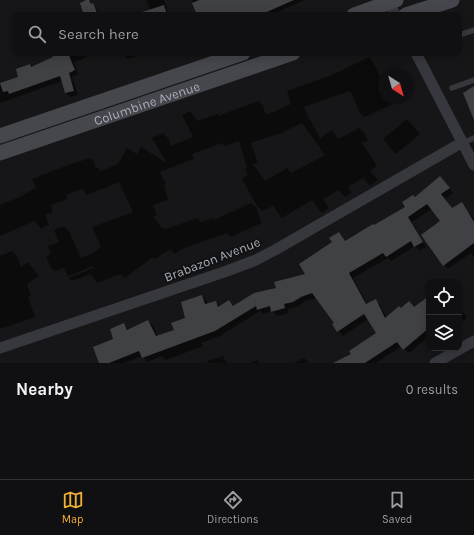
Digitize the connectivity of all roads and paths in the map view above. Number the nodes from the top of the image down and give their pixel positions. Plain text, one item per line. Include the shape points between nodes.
1 (452, 0) edge
2 (392, 4) edge
3 (364, 12) edge
4 (415, 12) edge
5 (474, 30) edge
6 (462, 34) edge
7 (234, 56) edge
8 (284, 56) edge
9 (418, 56) edge
10 (168, 78) junction
11 (474, 80) edge
12 (452, 88) dead end
13 (173, 93) junction
14 (0, 136) edge
15 (474, 138) edge
16 (461, 143) junction
17 (0, 153) edge
18 (474, 165) edge
19 (474, 341) edge
20 (0, 348) edge
21 (435, 363) edge

1 - 4 main road
2 - 3 main road
5 - 6 lane
7 - 10 main road, Columbine Avenue
8 - 13 main road, Columbine Avenue
9 - 16 street
10 - 13 main road
10 - 14 main road, Columbine Avenue
11 - 12 lane
13 - 17 main road, Columbine Avenue
15 - 16 lane
16 - 18 street
16 - 20 street, Brabazon Avenue via 256,260
19 - 21 street

